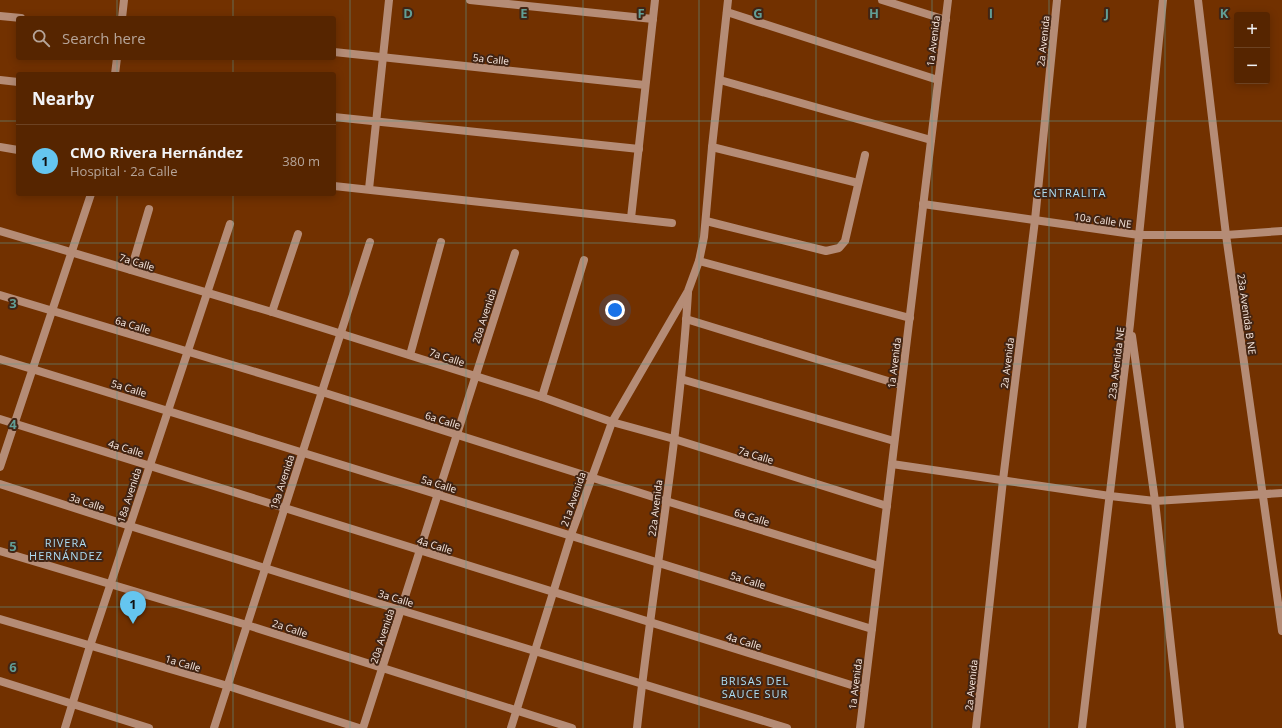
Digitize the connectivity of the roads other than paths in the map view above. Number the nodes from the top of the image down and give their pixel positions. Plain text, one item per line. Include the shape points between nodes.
1 (124, 0) edge
2 (389, 0) edge
3 (470, 0) edge
4 (655, 0) edge
5 (728, 0) edge
6 (882, 0) edge
7 (948, 0) edge
8 (1057, 0) edge
9 (1163, 0) edge
10 (1198, 0) edge
11 (727, 12) junction
12 (0, 16) edge
13 (122, 16) edge
14 (16, 18) edge
15 (653, 19) junction
16 (946, 20) junction
17 (336, 52) edge
18 (382, 57) junction
19 (117, 60) edge
20 (115, 72) edge
21 (0, 80) edge
22 (720, 80) junction
23 (938, 80) junction
24 (16, 82) edge
25 (645, 85) junction
26 (336, 117) edge
27 (376, 121) junction
28 (931, 140) junction
29 (0, 147) edge
30 (712, 147) junction
31 (639, 149) junction
32 (16, 150) edge
33 (864, 155) dead end
34 (858, 183) junction
35 (336, 186) edge
36 (369, 189) junction
37 (90, 196) edge
38 (923, 204) junction
39 (148, 208) dead end
40 (631, 218) junction
41 (1034, 220) junction
42 (706, 221) junction
43 (672, 223) dead end
44 (230, 224) dead end
45 (0, 231) edge
46 (1282, 231) edge
47 (298, 234) dead end
48 (1139, 235) junction
49 (1226, 235) junction
50 (370, 242) dead end
51 (441, 242) dead end
52 (71, 252) junction
53 (515, 253) dead end
54 (584, 260) dead end
55 (699, 261) junction
56 (131, 270) junction
57 (688, 291) junction
58 (207, 293) junction
59 (0, 295) edge
60 (52, 311) junction
61 (272, 312) junction
62 (910, 318) junction
63 (686, 319) junction
64 (1130, 324) junction
65 (340, 334) junction
66 (187, 352) junction
67 (410, 355) junction
68 (0, 359) edge
69 (33, 369) junction
70 (476, 376) junction
71 (681, 379) junction
72 (901, 385) junction
73 (322, 392) junction
74 (542, 397) junction
75 (168, 410) junction
76 (0, 419) edge
77 (612, 422) junction
78 (14, 424) junction
79 (457, 434) junction
80 (674, 439) junction
81 (894, 441) junction
82 (302, 452) junction
83 (892, 464) junction
84 (150, 466) junction
85 (0, 467) edge
86 (591, 477) junction
87 (1003, 480) junction
88 (0, 484) edge
89 (1282, 493) edge
90 (438, 494) junction
91 (1263, 494) junction
92 (1110, 496) junction
93 (666, 501) junction
94 (1155, 501) junction
95 (887, 506) junction
96 (284, 508) junction
97 (130, 526) junction
98 (571, 535) junction
99 (420, 551) junction
100 (0, 552) edge
101 (658, 562) junction
102 (879, 566) junction
103 (266, 568) junction
104 (110, 584) junction
105 (553, 592) junction
106 (400, 610) junction
107 (0, 619) edge
108 (650, 623) junction
109 (247, 625) junction
110 (872, 629) junction
111 (1282, 631) edge
112 (90, 646) junction
113 (535, 651) junction
114 (382, 668) junction
115 (0, 681) edge
116 (642, 684) junction
117 (228, 686) junction
118 (864, 689) junction
119 (72, 704) junction
120 (516, 711) junction
121 (65, 728) edge
122 (149, 728) edge
123 (214, 728) edge
124 (359, 728) edge
125 (363, 728) edge
126 (511, 728) edge
127 (572, 728) edge
128 (637, 728) edge
129 (787, 728) edge
130 (860, 728) edge
131 (976, 728) edge
132 (1082, 728) edge
133 (1180, 728) edge

1 - 13 street
2 - 18 street
3 - 15 street
4 - 15 street
5 - 11 street
6 - 16 street
7 - 16 street, 1a Avenida
8 - 41 street, 2a Avenida
9 - 48 street, 23a Avenida NE
10 - 49 street, 23a Avenida B NE
11 - 22 street
11 - 23 street
12 - 14 street
15 - 25 street
16 - 23 street, 1a Avenida
17 - 18 street, 5a Calle
18 - 25 street, 5a Calle
18 - 27 street
19 - 20 street
21 - 24 street
22 - 28 street
22 - 30 street
23 - 28 street, 1a Avenida
25 - 31 street
26 - 27 street
27 - 31 street
27 - 36 street
28 - 38 street, 1a Avenida
29 - 32 street
30 - 34 street
30 - 42 street
31 - 40 street
33 - 34 street
34 - 42 street via 845,241 833,250 826,251
35 - 36 street
36 - 40 street
37 - 52 street
38 - 41 street, 10a Calle NE
38 - 62 street, 1a Avenida
39 - 56 street
40 - 43 street
41 - 48 street, 10a Calle NE
41 - 87 street, 2a Avenida
42 - 55 street
44 - 58 street, 18a Avenida
45 - 52 street, 7a Calle
46 - 49 street, 10a Calle NE
47 - 61 street
48 - 49 street, 10a Calle NE
48 - 64 street, 23a Avenida NE
49 - 91 street, 23a Avenida B NE
50 - 65 street, 19a Avenida
51 - 67 street
52 - 56 street, 7a Calle
52 - 60 street
53 - 70 street, 20a Avenida
54 - 74 street
55 - 57 street
55 - 62 street
56 - 58 street, 7a Calle
57 - 63 street, 22a Avenida
57 - 77 street, 21a Avenida
58 - 61 street, 7a Calle
58 - 66 street, 18a Avenida
59 - 60 street, 6a Calle
60 - 66 street, 6a Calle
60 - 69 street
61 - 65 street, 7a Calle
62 - 72 street, 1a Avenida
63 - 71 street, 22a Avenida
63 - 72 street
64 - 92 street, 23a Avenida NE
64 - 94 street
65 - 67 street, 7a Calle
65 - 73 street, 19a Avenida
66 - 73 street, 6a Calle
66 - 75 street, 18a Avenida
67 - 70 street, 7a Calle
68 - 69 street, 5a Calle
69 - 75 street, 5a Calle
69 - 78 street
70 - 74 street, 7a Calle
70 - 79 street, 20a Avenida
71 - 80 street, 22a Avenida
71 - 81 street
72 - 81 street, 1a Avenida
73 - 79 street, 6a Calle
73 - 82 street, 19a Avenida
74 - 77 street, 7a Calle
75 - 82 street, 5a Calle
75 - 84 street, 18a Avenida
76 - 78 street, 4a Calle
77 - 80 street, 7a Calle
77 - 86 street, 21a Avenida
78 - 84 street, 4a Calle
78 - 85 street
79 - 86 street, 6a Calle
79 - 90 street, 20a Avenida
80 - 93 street, 22a Avenida
80 - 95 street, 7a Calle
81 - 83 street, 1a Avenida
82 - 90 street, 5a Calle
82 - 96 street, 19a Avenida
83 - 87 street
83 - 95 street, 1a Avenida
84 - 96 street, 4a Calle
84 - 97 street, 18a Avenida
86 - 93 street, 6a Calle
86 - 98 street, 21a Avenida
87 - 92 street
87 - 131 street, 2a Avenida
88 - 97 street, 3a Calle
89 - 91 street
90 - 98 street, 5a Calle
90 - 99 street, 20a Avenida
91 - 94 street
91 - 111 street, 23a Avenida B NE
92 - 94 street
92 - 132 street, 23a Avenida NE
93 - 101 street, 22a Avenida
93 - 102 street, 6a Calle
94 - 133 street
95 - 102 street, 1a Avenida
96 - 99 street, 4a Calle
96 - 103 street, 19a Avenida
97 - 103 street, 3a Calle
97 - 104 street, 18a Avenida
98 - 101 street, 5a Calle
98 - 105 street, 21a Avenida
99 - 105 street, 4a Calle
99 - 106 street, 20a Avenida
100 - 104 street, 2a Calle
101 - 108 street, 22a Avenida
101 - 110 street, 5a Calle
102 - 110 street, 1a Avenida
103 - 106 street, 3a Calle
103 - 109 street, 19a Avenida
104 - 109 street, 2a Calle
104 - 112 street, 18a Avenida
105 - 108 street, 4a Calle
105 - 113 street, 21a Avenida
106 - 113 street, 3a Calle
106 - 114 street, 20a Avenida
107 - 112 street, 1a Calle
108 - 116 street, 22a Avenida
108 - 118 street, 4a Calle
109 - 114 street, 2a Calle
109 - 117 street, 19a Avenida
110 - 118 street, 1a Avenida
112 - 117 street, 1a Calle
112 - 119 street, 18a Avenida
113 - 116 street, 3a Calle
113 - 120 street, 21a Avenida
114 - 120 street, 2a Calle
114 - 125 street, 20a Avenida
115 - 119 street
116 - 128 street, 22a Avenida
116 - 129 street, 3a Calle
117 - 123 street, 19a Avenida
117 - 124 street, 1a Calle
118 - 130 street, 1a Avenida
119 - 121 street, 18a Avenida
119 - 122 street
120 - 126 street, 21a Avenida
120 - 127 street, 2a Calle

